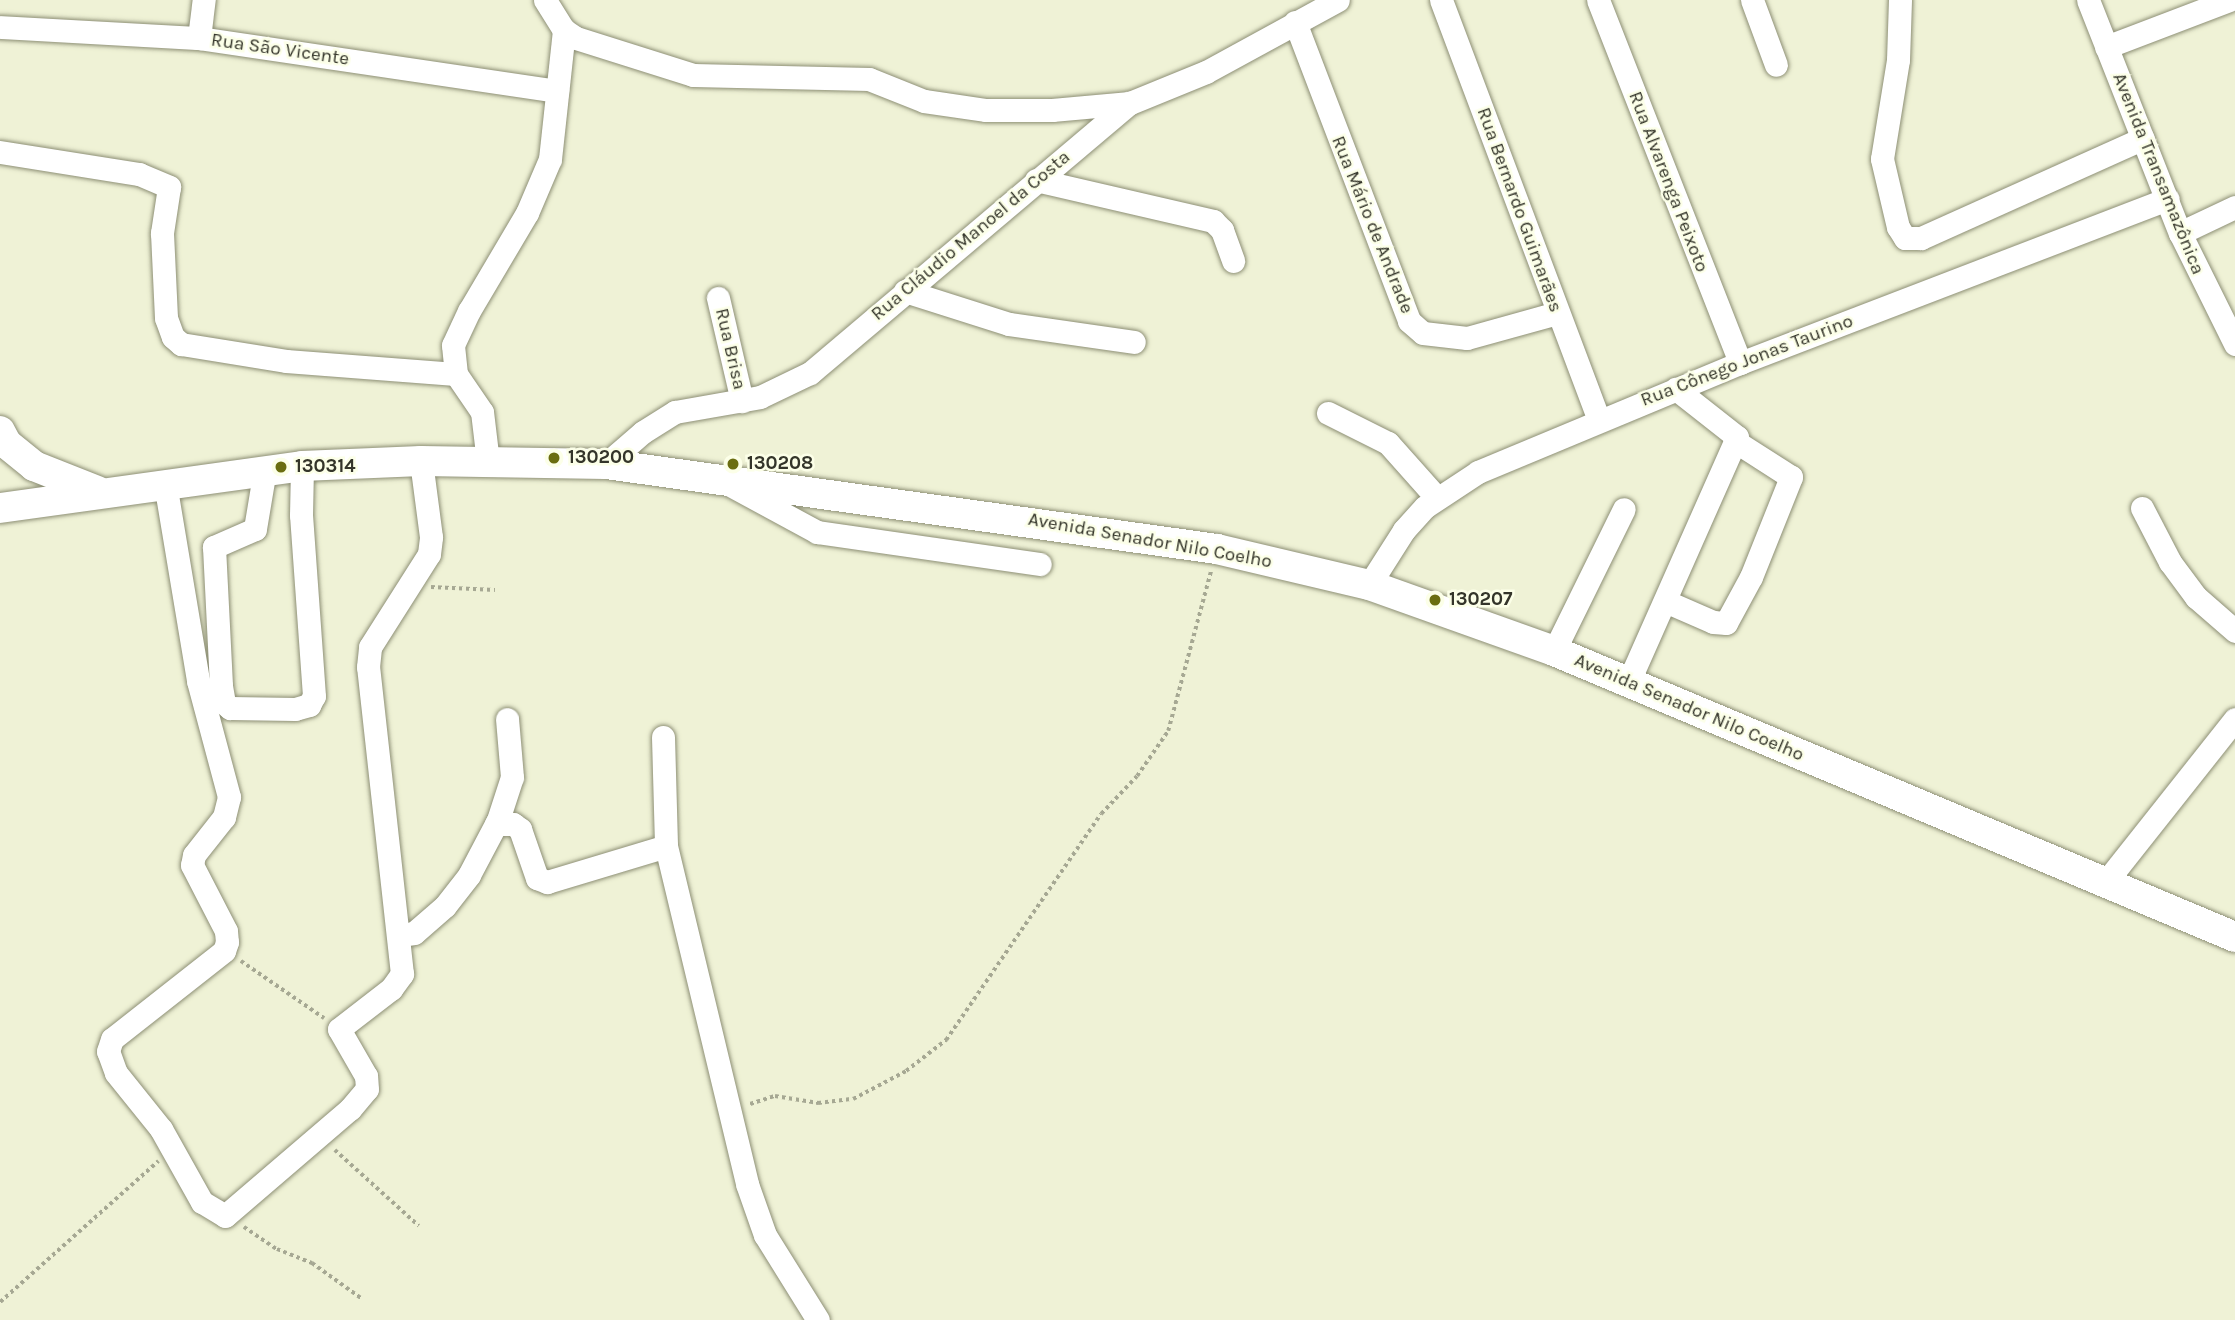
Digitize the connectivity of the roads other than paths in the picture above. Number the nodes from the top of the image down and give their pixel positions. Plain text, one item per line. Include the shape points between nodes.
1 (204, 0) edge
2 (545, 0) edge
3 (1338, 0) edge
4 (1441, 0) edge
5 (1598, 0) edge
6 (1752, 0) edge
7 (1900, 0) edge
8 (2088, 0) edge
9 (2229, 0) edge
10 (1295, 22) junction
11 (0, 27) edge
12 (564, 30) junction
13 (199, 38) junction
14 (2106, 47) junction
15 (1776, 65) dead end
16 (557, 91) junction
17 (1130, 103) junction
18 (2143, 138) junction
19 (0, 152) edge
20 (1036, 180) junction
21 (2168, 199) junction
22 (2235, 207) edge
23 (2180, 233) junction
24 (1233, 261) dead end
25 (905, 291) junction
26 (718, 298) dead end
27 (1557, 313) junction
28 (1135, 342) dead end
29 (2235, 344) edge
30 (1740, 363) junction
31 (456, 374) junction
32 (1676, 388) junction
33 (742, 401) junction
34 (1328, 413) dead end
35 (1599, 420) junction
36 (0, 431) edge
37 (1735, 441) junction
38 (421, 461) junction
39 (488, 462) junction
40 (606, 464) junction
41 (302, 466) junction
42 (265, 469) junction
43 (717, 478) junction
44 (165, 483) junction
45 (101, 493) junction
46 (1437, 498) junction
47 (0, 508) edge
48 (2142, 508) dead end
49 (1624, 509) dead end
50 (1040, 565) dead end
51 (1369, 586) junction
52 (1665, 601) junction
53 (2235, 631) edge
54 (1554, 650) junction
55 (1628, 683) junction
56 (507, 719) dead end
57 (2235, 719) edge
58 (663, 737) dead end
59 (496, 824) junction
60 (666, 846) junction
61 (2105, 883) junction
62 (400, 935) junction
63 (2235, 937) edge
64 (818, 1320) edge

1 - 13 street
2 - 12 street
3 - 10 street, Rua Cláudio Manoel da Costa
4 - 27 street, Rua Bernardo Guimarães
5 - 30 street, Rua Alvarenga Peixoto
6 - 15 street
7 - 18 street via 1898,60 1882,145 1898,227 1905,238 1921,238
8 - 14 street, Avenida Transamazônica
9 - 14 street
10 - 17 street, Rua Cláudio Manoel da Costa via 1206,72
10 - 27 street, Rua Mário de Andrade via 1409,321 1423,333 1467,338
11 - 13 street, Rua São Vicente
12 - 16 street
12 - 17 street via 590,44 693,75 869,79 924,101 986,110
13 - 16 street, Rua São Vicente
14 - 18 street, Avenida Transamazônica
16 - 31 street via 550,159 540,186 453,345
17 - 20 street, Rua Cláudio Manoel da Costa
18 - 21 street, Avenida Transamazônica
19 - 31 street via 139,174 169,187 162,233 166,318 181,344 286,361
20 - 24 street via 1213,221 1222,230
20 - 25 street, Rua Cláudio Manoel da Costa
21 - 23 street, Avenida Transamazônica
21 - 30 street, Rua Cônego Jonas Taurino
22 - 23 street
23 - 29 street, Avenida Transamazônica
25 - 28 street via 1009,324
25 - 33 street, Rua Cláudio Manoel da Costa via 810,373
26 - 33 street, Rua Brisa
27 - 35 street, Rua Bernardo Guimarães
30 - 32 street, Rua Cônego Jonas Taurino
31 - 39 street via 482,412
32 - 35 street, Rua Cônego Jonas Taurino
32 - 37 street via 1731,429
33 - 40 street, Rua Cláudio Manoel da Costa via 675,412
34 - 46 street via 1388,443
35 - 46 street, Rua Cônego Jonas Taurino via 1478,472
36 - 45 main road via 7,444 34,466
37 - 52 street
37 - 52 street via 1791,477 1751,577 1726,623
38 - 39 main road, Avenida Senador Nilo Coelho
38 - 41 main road, Avenida Senador Nilo Coelho
38 - 62 street via 431,537 425,566 370,647 368,667
39 - 40 main road, Avenida Senador Nilo Coelho
40 - 43 main road, Avenida Senador Nilo Coelho
41 - 42 main road, Avenida Senador Nilo Coelho
41 - 42 street via 301,515 314,696 309,705 295,709 230,708 224,703 221,685 214,547 255,529
42 - 44 main road, Avenida Senador Nilo Coelho
43 - 50 street via 817,533
43 - 51 main road, Avenida Senador Nilo Coelho via 1217,549
44 - 45 main road, Avenida Senador Nilo Coelho
44 - 62 street via 198,681 215,748 227,775 229,797 224,817 194,855 192,865 226,931 224,951 112,1039 108,1051 116,1073 172,1148 202,1202 225,1216 349,1109 369,1083 340,1029 399,980 403,967
45 - 47 main road, Avenida Senador Nilo Coelho
46 - 51 street, Rua Cônego Jonas Taurino via 1404,530
48 - 53 street via 2170,562 2196,597
49 - 54 street
51 - 54 main road, Avenida Senador Nilo Coelho
52 - 55 street
54 - 55 main road, Avenida Senador Nilo Coelho
55 - 61 main road, Avenida Senador Nilo Coelho
56 - 59 street via 512,777
57 - 61 street
58 - 60 street
59 - 60 street via 520,829 537,878 547,882
59 - 62 street via 469,875 445,906 414,933
60 - 64 street via 747,1184 765,1235
61 - 63 main road, Avenida Senador Nilo Coelho

